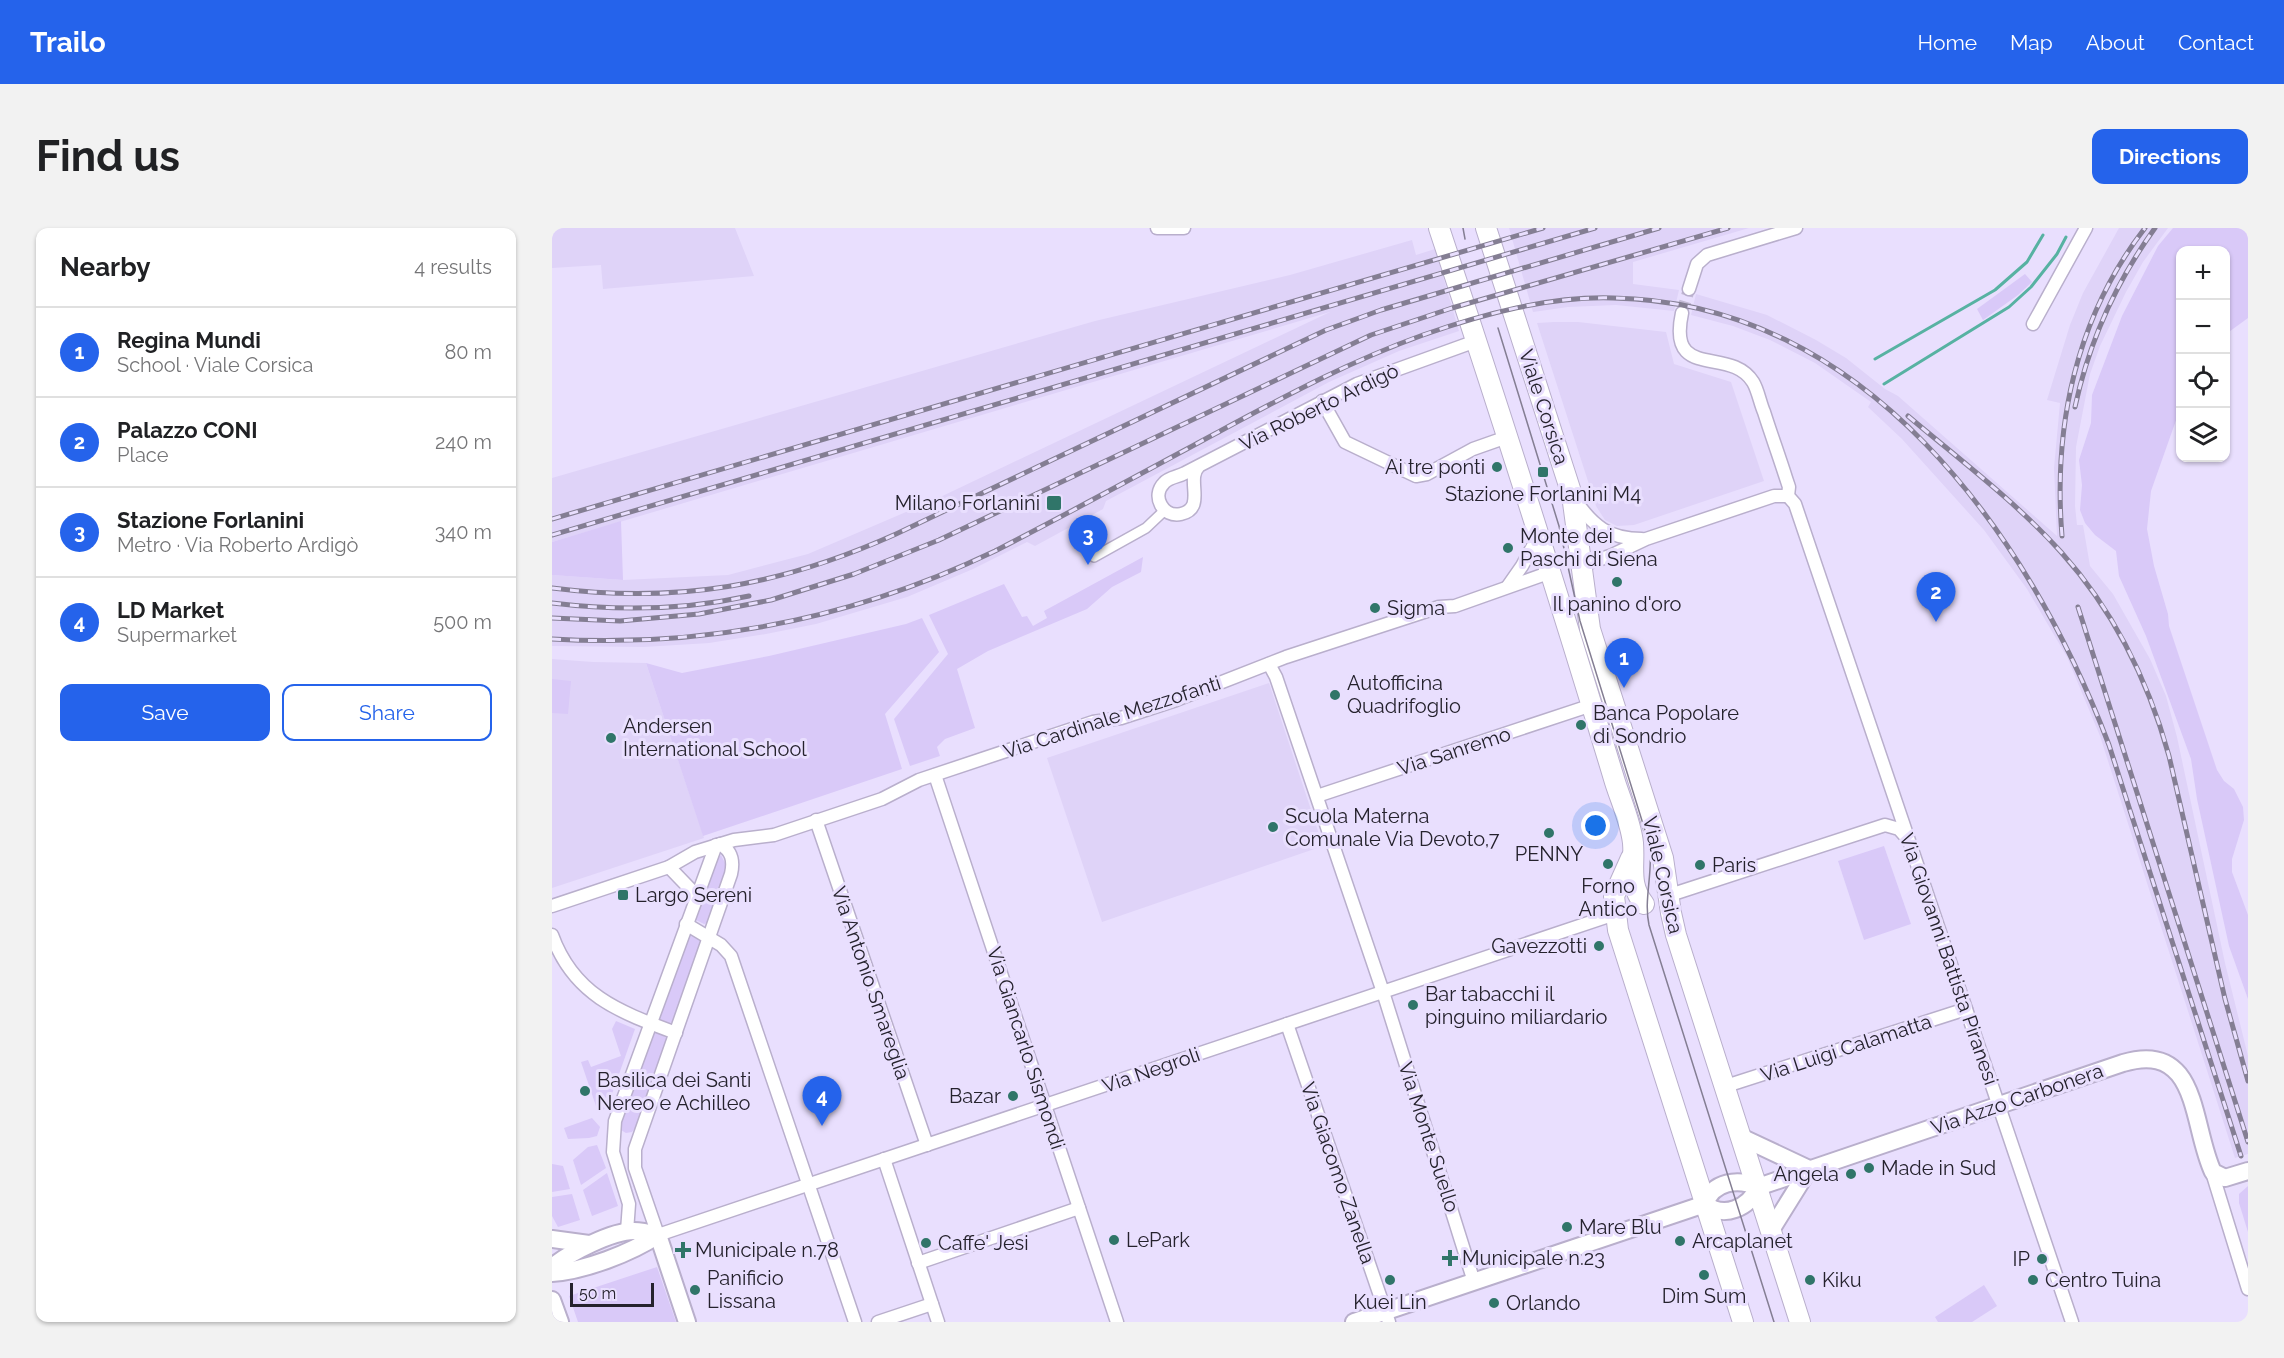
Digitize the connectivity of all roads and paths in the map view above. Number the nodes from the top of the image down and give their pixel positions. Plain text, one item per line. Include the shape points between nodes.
1 (1157, 228) edge
2 (1184, 228) edge
3 (1796, 228) edge
4 (2086, 228) edge
5 (1487, 230) edge
6 (1442, 236) edge
7 (1690, 284) tunnel mouth
8 (1683, 313) tunnel mouth
9 (2033, 324) dead end
10 (1476, 341) junction
11 (1322, 401) junction
12 (1507, 437) junction
13 (1199, 466) junction
14 (1572, 495) junction
15 (1788, 496) junction
16 (1165, 510) junction
17 (1539, 535) junction
18 (1646, 539) junction
19 (1094, 557) dead end
20 (1582, 565) junction
21 (1551, 573) junction
22 (1505, 590) junction
23 (1269, 664) junction
24 (1592, 705) junction
25 (935, 775) junction
26 (1317, 796) junction
27 (1895, 800) junction
28 (816, 820) junction
29 (1886, 825) junction
30 (1909, 841) junction
31 (718, 844) junction
32 (1633, 852) junction
33 (669, 867) junction
34 (696, 895) junction
35 (1670, 895) junction
36 (1644, 904) junction
37 (552, 906) edge
38 (1615, 914) junction
39 (686, 924) junction
40 (552, 935) edge
41 (709, 939) junction
42 (1383, 992) junction
43 (1966, 1009) junction
44 (650, 1023) junction
45 (1287, 1024) junction
46 (676, 1033) junction
47 (1726, 1086) junction
48 (1998, 1105) junction
49 (1045, 1106) junction
50 (1743, 1138) junction
51 (612, 1140) junction
52 (927, 1145) junction
53 (2205, 1146) junction
54 (634, 1149) junction
55 (884, 1159) junction
56 (1809, 1169) junction
57 (2211, 1169) junction
58 (2245, 1172) edge
59 (809, 1184) junction
60 (1758, 1187) junction
61 (1705, 1204) junction
62 (1079, 1208) junction
63 (1771, 1230) junction
64 (627, 1232) junction
65 (658, 1235) junction
66 (552, 1239) edge
67 (589, 1244) junction
68 (918, 1263) junction
69 (552, 1267) edge
70 (552, 1274) edge
71 (1474, 1281) junction
72 (2248, 1289) edge
73 (552, 1300) edge
74 (932, 1304) junction
75 (1387, 1317) edge
76 (560, 1322) edge
77 (687, 1322) edge
78 (855, 1322) edge
79 (878, 1322) edge
80 (938, 1322) edge
81 (1117, 1322) edge
82 (1354, 1322) edge
83 (1743, 1322) edge
84 (1800, 1322) edge
85 (2072, 1322) edge

1 - 2 street
3 - 7 street via 1707,255 1696,264
4 - 9 street
5 - 14 main road, Viale Corsica
6 - 10 main road
8 - 15 street, Via Giovanni Battista Piranesi via 1678,333 1686,351 1735,368 1753,382 1789,487
10 - 11 street, Via Roberto Ardigò via 1380,374
10 - 12 main road
11 - 12 street via 1345,442 1416,477
11 - 13 street, Via Roberto Ardigò
12 - 17 main road
13 - 16 street, Via Roberto Ardigò via 1163,484 1158,496
13 - 16 street via 1194,472 1195,499 1190,509 1176,514
14 - 18 street, Viale Corsica via 1590,521 1601,529 1627,539
14 - 20 main road, Viale Corsica
15 - 18 street via 1774,496
15 - 27 street, Via Giovanni Battista Piranesi via 1796,504
16 - 19 street via 1146,528
17 - 21 main road, Viale Corsica
17 - 22 street
18 - 20 street
20 - 21 main road
20 - 35 main road, Viale Corsica via 1593,639 1663,858
21 - 22 street, Via Cardinale Mezzofanti
21 - 24 main road, Viale Corsica
22 - 23 street, Via Cardinale Mezzofanti via 1455,606 1438,607
23 - 25 street, Via Cardinale Mezzofanti via 1165,704 1115,720 1093,722
23 - 26 street, Via Monte Suello
24 - 26 street, Via Sanremo
24 - 32 main road, Viale Corsica
25 - 28 street, Via Cardinale Mezzofanti via 886,797
25 - 49 street, Via Giancarlo Sismondi
26 - 42 street, Via Monte Suello
27 - 29 street, Via Giovanni Battista Piranesi via 1894,815
27 - 30 street, Via Giovanni Battista Piranesi
28 - 31 street, Via Cardinale Mezzofanti via 769,836
28 - 52 street, Via Antonio Smareglia
29 - 30 street via 1899,829
29 - 35 street
30 - 43 street, Via Giovanni Battista Piranesi
31 - 33 street, Via Cardinale Mezzofanti
31 - 34 street
31 - 41 street via 730,853 733,862
32 - 36 main road, Viale Corsica via 1634,884
32 - 38 main road, Viale Corsica via 1615,891
33 - 34 street
33 - 37 street, Via Cardinale Mezzofanti
34 - 39 street
35 - 36 main road, Via Negroli
35 - 47 main road, Viale Corsica via 1676,935
36 - 38 main road, Via Negroli
38 - 42 street, Via Negroli
38 - 61 main road, Viale Corsica
39 - 41 street
39 - 44 street
40 - 44 street via 567,965 587,989 612,1007
41 - 46 street
41 - 59 street via 731,956
42 - 45 street, Via Negroli
42 - 71 street, Via Monte Suello
43 - 47 street, Via Luigi Calamatta
43 - 48 street, Via Giovanni Battista Piranesi
44 - 46 street
44 - 51 street via 615,1121
45 - 49 street, Via Negroli
45 - 75 street, Via Giacomo Zanella
46 - 54 street
47 - 50 main road, Viale Corsica
48 - 53 street, Via Azzo Carbonera via 2136,1059 2154,1059 2180,1076
48 - 56 street, Via Azzo Carbonera
48 - 85 street, Via Giovanni Battista Piranesi
49 - 52 street, Via Negroli
49 - 62 street, Via Giancarlo Sismondi
50 - 56 street
50 - 60 main road, Viale Corsica
51 - 54 street
51 - 64 street via 629,1204
52 - 55 street, Via Negroli
53 - 57 street, Via Azzo Carbonera
53 - 58 street via 2220,1168
54 - 65 street via 635,1168
55 - 59 street, Via Negroli
55 - 68 street
56 - 60 street, Via Azzo Carbonera
56 - 63 street
57 - 58 street via 2223,1178
57 - 72 street
59 - 65 street, Via Negroli
59 - 78 street
60 - 61 street via 1741,1181 1727,1183 1711,1193
60 - 61 street via 1749,1201 1735,1209 1720,1211
60 - 63 main road, Viale Corsica
61 - 71 street
61 - 83 main road, Viale Corsica
62 - 68 street
62 - 81 street, Via Giancarlo Sismondi
63 - 84 main road, Viale Corsica
64 - 65 street
64 - 67 street
65 - 70 street via 632,1251
65 - 77 street
66 - 67 street
67 - 69 street
68 - 74 street
71 - 75 street
73 - 76 street
74 - 79 street
74 - 80 street
75 - 82 street

